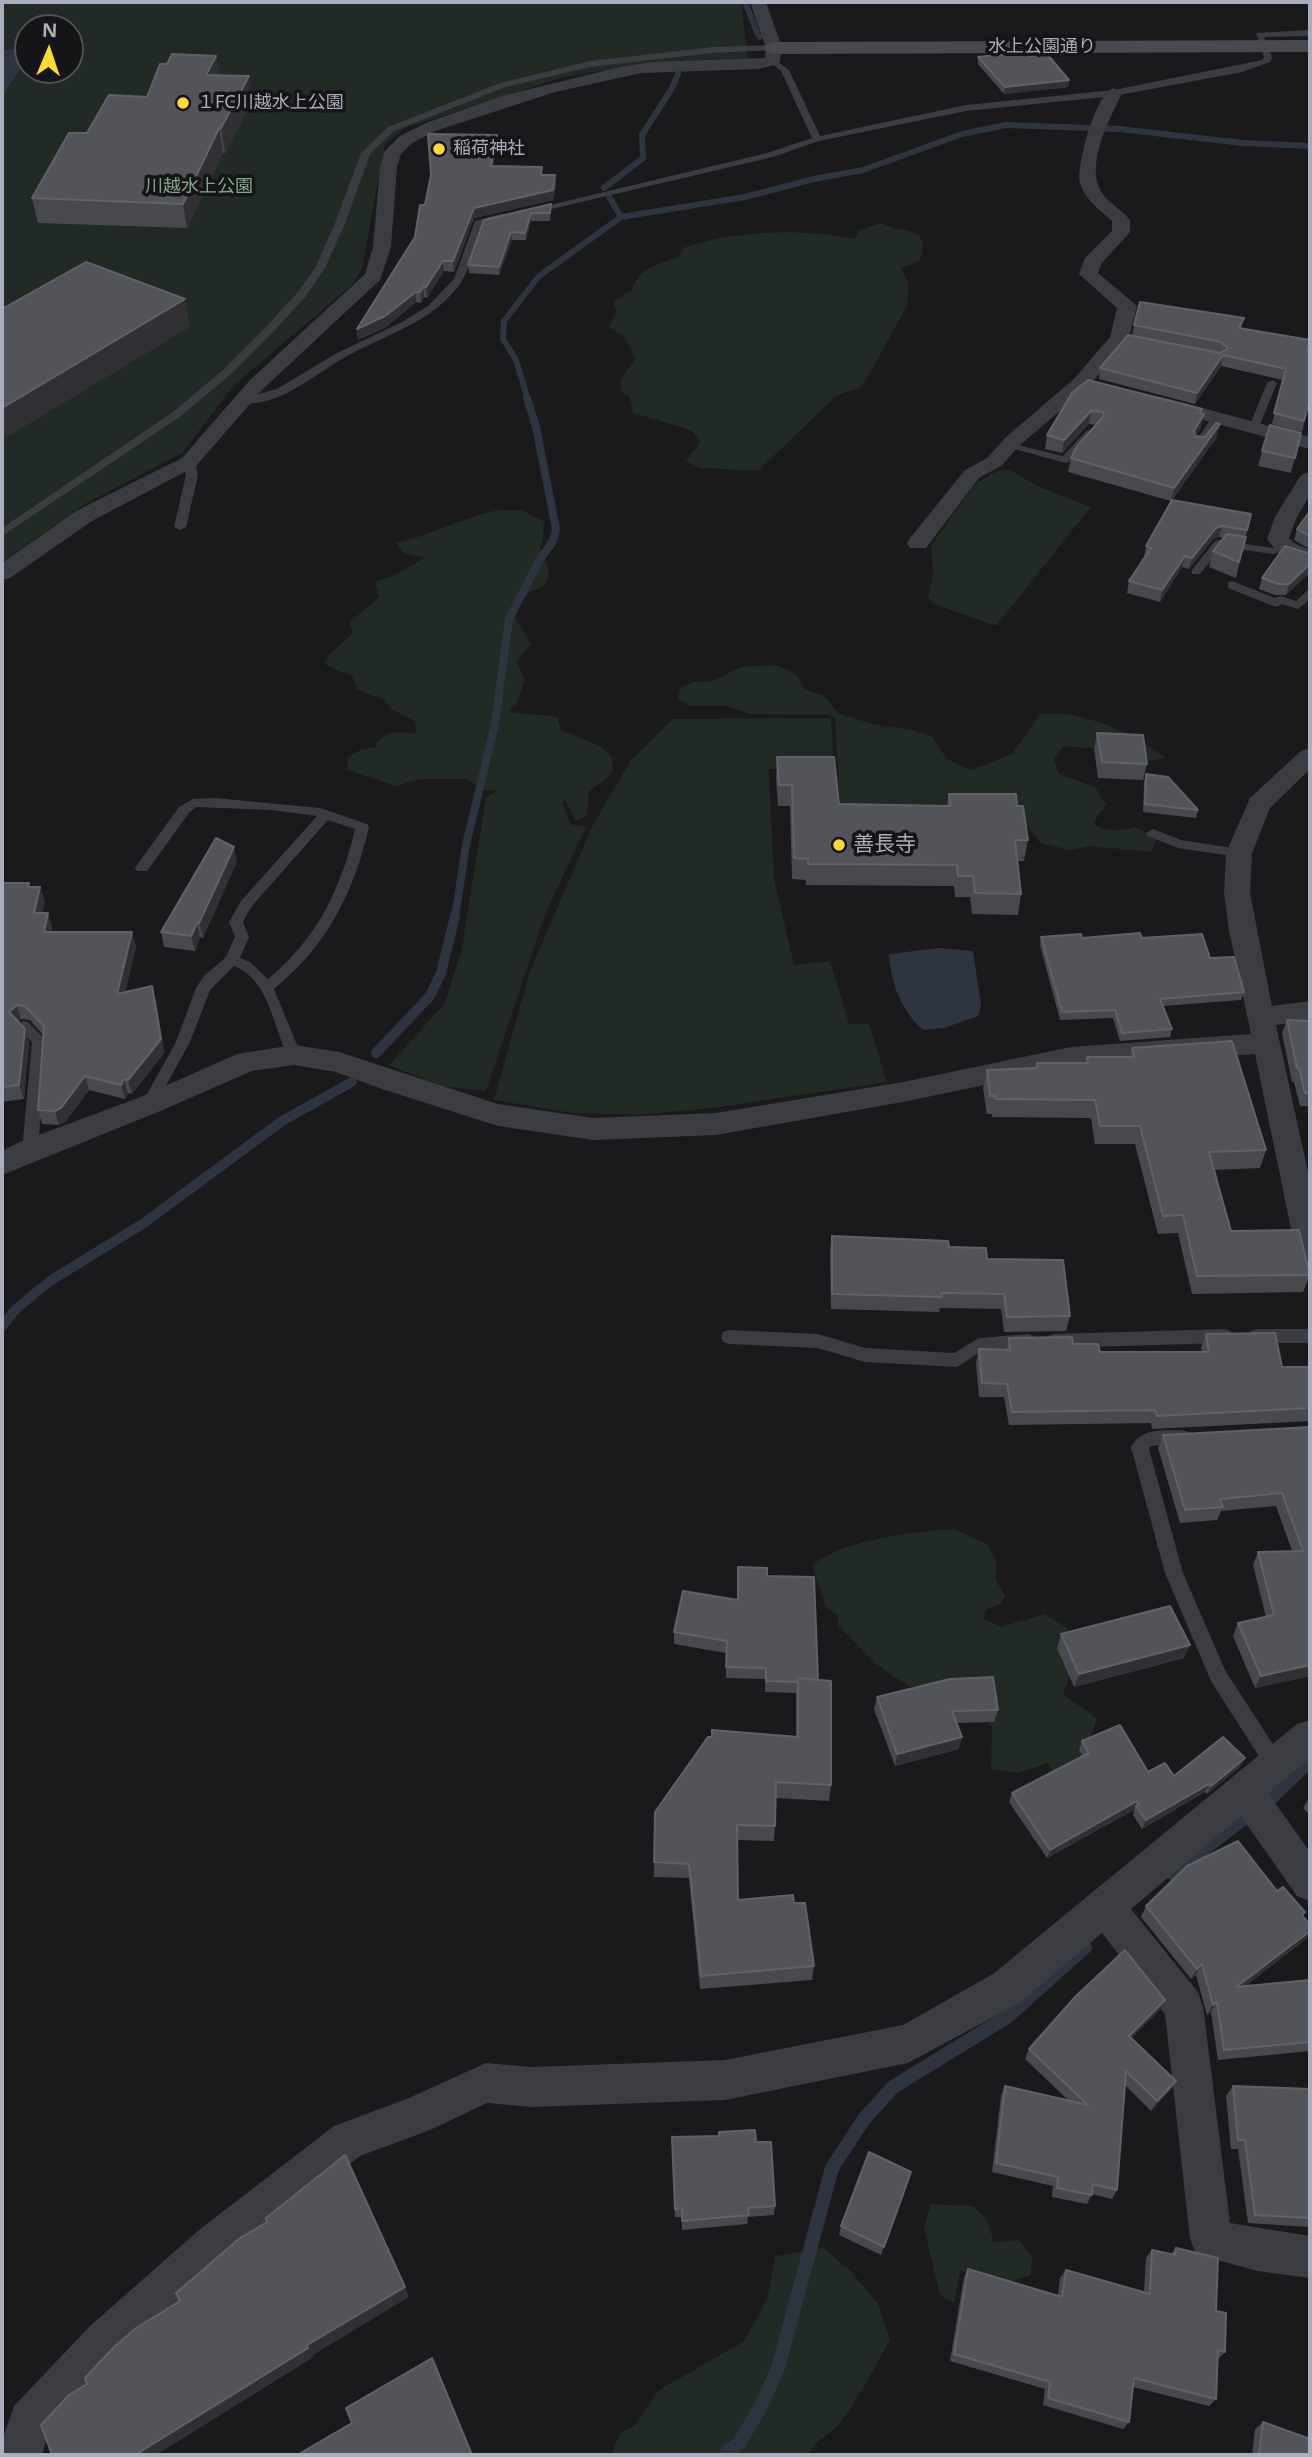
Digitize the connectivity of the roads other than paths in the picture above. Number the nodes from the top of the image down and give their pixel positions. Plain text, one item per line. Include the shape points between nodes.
1 (758, 2) edge
2 (1310, 33) edge
3 (1264, 46) junction
4 (1310, 46) edge
5 (774, 55) junction
6 (1114, 93) junction
7 (817, 139) junction
8 (524, 212) edge
9 (512, 215) edge
10 (1081, 383) junction
11 (1272, 383) dead end
12 (1105, 389) edge
13 (1143, 398) edge
14 (244, 401) junction
15 (1217, 417) junction
16 (1254, 427) junction
17 (1095, 428) edge
18 (1310, 443) edge
19 (1009, 446) junction
20 (1198, 446) edge
21 (189, 462) junction
22 (1310, 478) edge
23 (180, 527) dead end
24 (2, 533) edge
25 (918, 543) dead end
26 (1286, 548) junction
27 (1310, 557) edge
28 (1196, 572) dead end
29 (2, 573) edge
30 (1232, 584) dead end
31 (1310, 592) edge
32 (1310, 756) edge
33 (327, 814) junction
34 (1153, 833) dead end
35 (1239, 853) junction
36 (142, 868) dead end
37 (232, 960) junction
38 (267, 987) junction
39 (1310, 1011) edge
40 (23, 1026) edge
41 (1265, 1030) junction
42 (294, 1055) junction
43 (148, 1105) junction
44 (30, 1150) junction
45 (2, 1164) edge
46 (1310, 1248) edge
47 (1310, 1336) edge
48 (729, 1337) dead end
49 (1202, 1436) edge
50 (1310, 1736) edge
51 (1276, 1766) junction
52 (1244, 1789) junction
53 (1310, 1883) edge
54 (1114, 1918) junction
55 (1310, 2257) edge
56 (20, 2455) edge

1 - 5 street
2 - 3 lane via 1261,33
3 - 4 street, 水上公園通り
3 - 5 street, 水上公園通り
3 - 6 lane via 1268,57 1257,66
5 - 7 lane
5 - 14 street via 593,76 469,113 403,139 393,151 381,262 373,276
5 - 24 lane via 713,50 590,64 503,85 391,129 366,153 320,268 270,329 177,415
6 - 7 lane via 966,108
6 - 10 street via 1087,158 1088,183 1094,195 1121,219 1121,232 1092,262 1088,274 1134,306 1125,320 1125,339
7 - 8 lane via 770,155
9 - 14 lane via 478,223 454,286 418,319 350,349 279,392
10 - 12 street
10 - 19 street
11 - 16 lane
13 - 15 street
14 - 21 street
15 - 16 street
15 - 20 lane
16 - 18 street
17 - 19 lane via 1065,460
19 - 25 street via 995,462 972,474
21 - 23 lane via 192,475
21 - 29 street via 83,516
22 - 26 street via 1278,539
26 - 27 street
26 - 28 lane via 1273,551 1219,543
30 - 31 lane via 1276,603 1298,605
32 - 35 street via 1259,804
33 - 36 lane via 193,803
33 - 37 lane via 246,904 236,922 242,937
33 - 38 lane via 362,827 354,868 337,908 315,940 290,970
34 - 35 lane via 1178,844
35 - 41 street via 1237,893 1242,930
37 - 38 lane via 244,962
37 - 43 lane via 214,972 199,993 184,1041
38 - 42 lane
39 - 41 street
40 - 44 lane via 39,1040
41 - 42 street via 1071,1057 716,1124 593,1129 498,1115 339,1062
41 - 46 street
42 - 43 street via 247,1061
43 - 44 street
44 - 45 street
47 - 48 lane via 999,1342 979,1345 957,1360 865,1356 818,1341
49 - 51 lane via 1147,1439 1140,1447 1180,1586 1218,1675
50 - 51 street
51 - 52 street
52 - 53 street
52 - 54 street
54 - 55 street via 1184,2006 1211,2239
54 - 56 street via 1007,1988 908,2043 725,2080 532,2087 486,2083 416,2116 348,2140 214,2245 106,2341 29,2421

